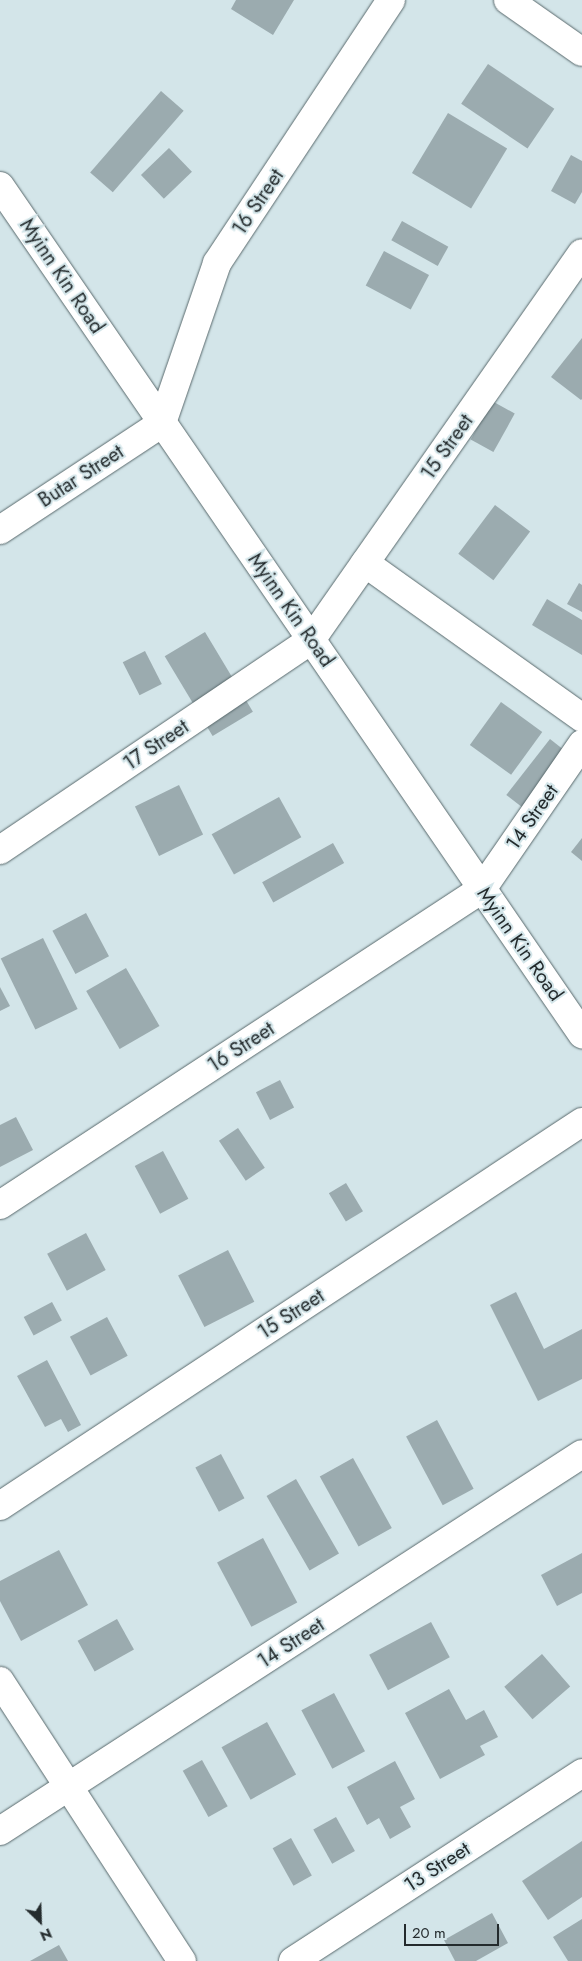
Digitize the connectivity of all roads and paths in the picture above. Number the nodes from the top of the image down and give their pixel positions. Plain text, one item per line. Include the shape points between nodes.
1 (392, 0) edge
2 (508, 0) edge
3 (582, 52) edge
4 (0, 186) edge
5 (582, 253) edge
6 (162, 423) junction
7 (0, 530) edge
8 (365, 563) junction
9 (311, 640) junction
10 (582, 718) edge
11 (582, 744) edge
12 (0, 850) edge
13 (482, 889) junction
14 (582, 1034) edge
15 (582, 1122) edge
16 (0, 1205) edge
17 (582, 1454) edge
18 (0, 1506) edge
19 (0, 1680) edge
20 (582, 1773) edge
21 (69, 1786) junction
22 (0, 1831) edge
23 (182, 1961) edge
24 (292, 1961) edge

1 - 6 street, 16 Street via 217,263
2 - 3 street
4 - 6 street, Myinn Kin Road
5 - 8 street, 15 Street
6 - 7 street, Butar Street
6 - 9 street, Myinn Kin Road
8 - 9 street, 15 Street
8 - 10 street
9 - 12 street, 17 Street
9 - 13 street, Myinn Kin Road
11 - 13 street, 14 Street
13 - 14 street, Myinn Kin Road
13 - 16 street, 16 Street
15 - 18 street, 15 Street
17 - 21 street, 14 Street
19 - 21 street
20 - 24 street, 13 Street
21 - 22 street, 14 Street
21 - 23 street

